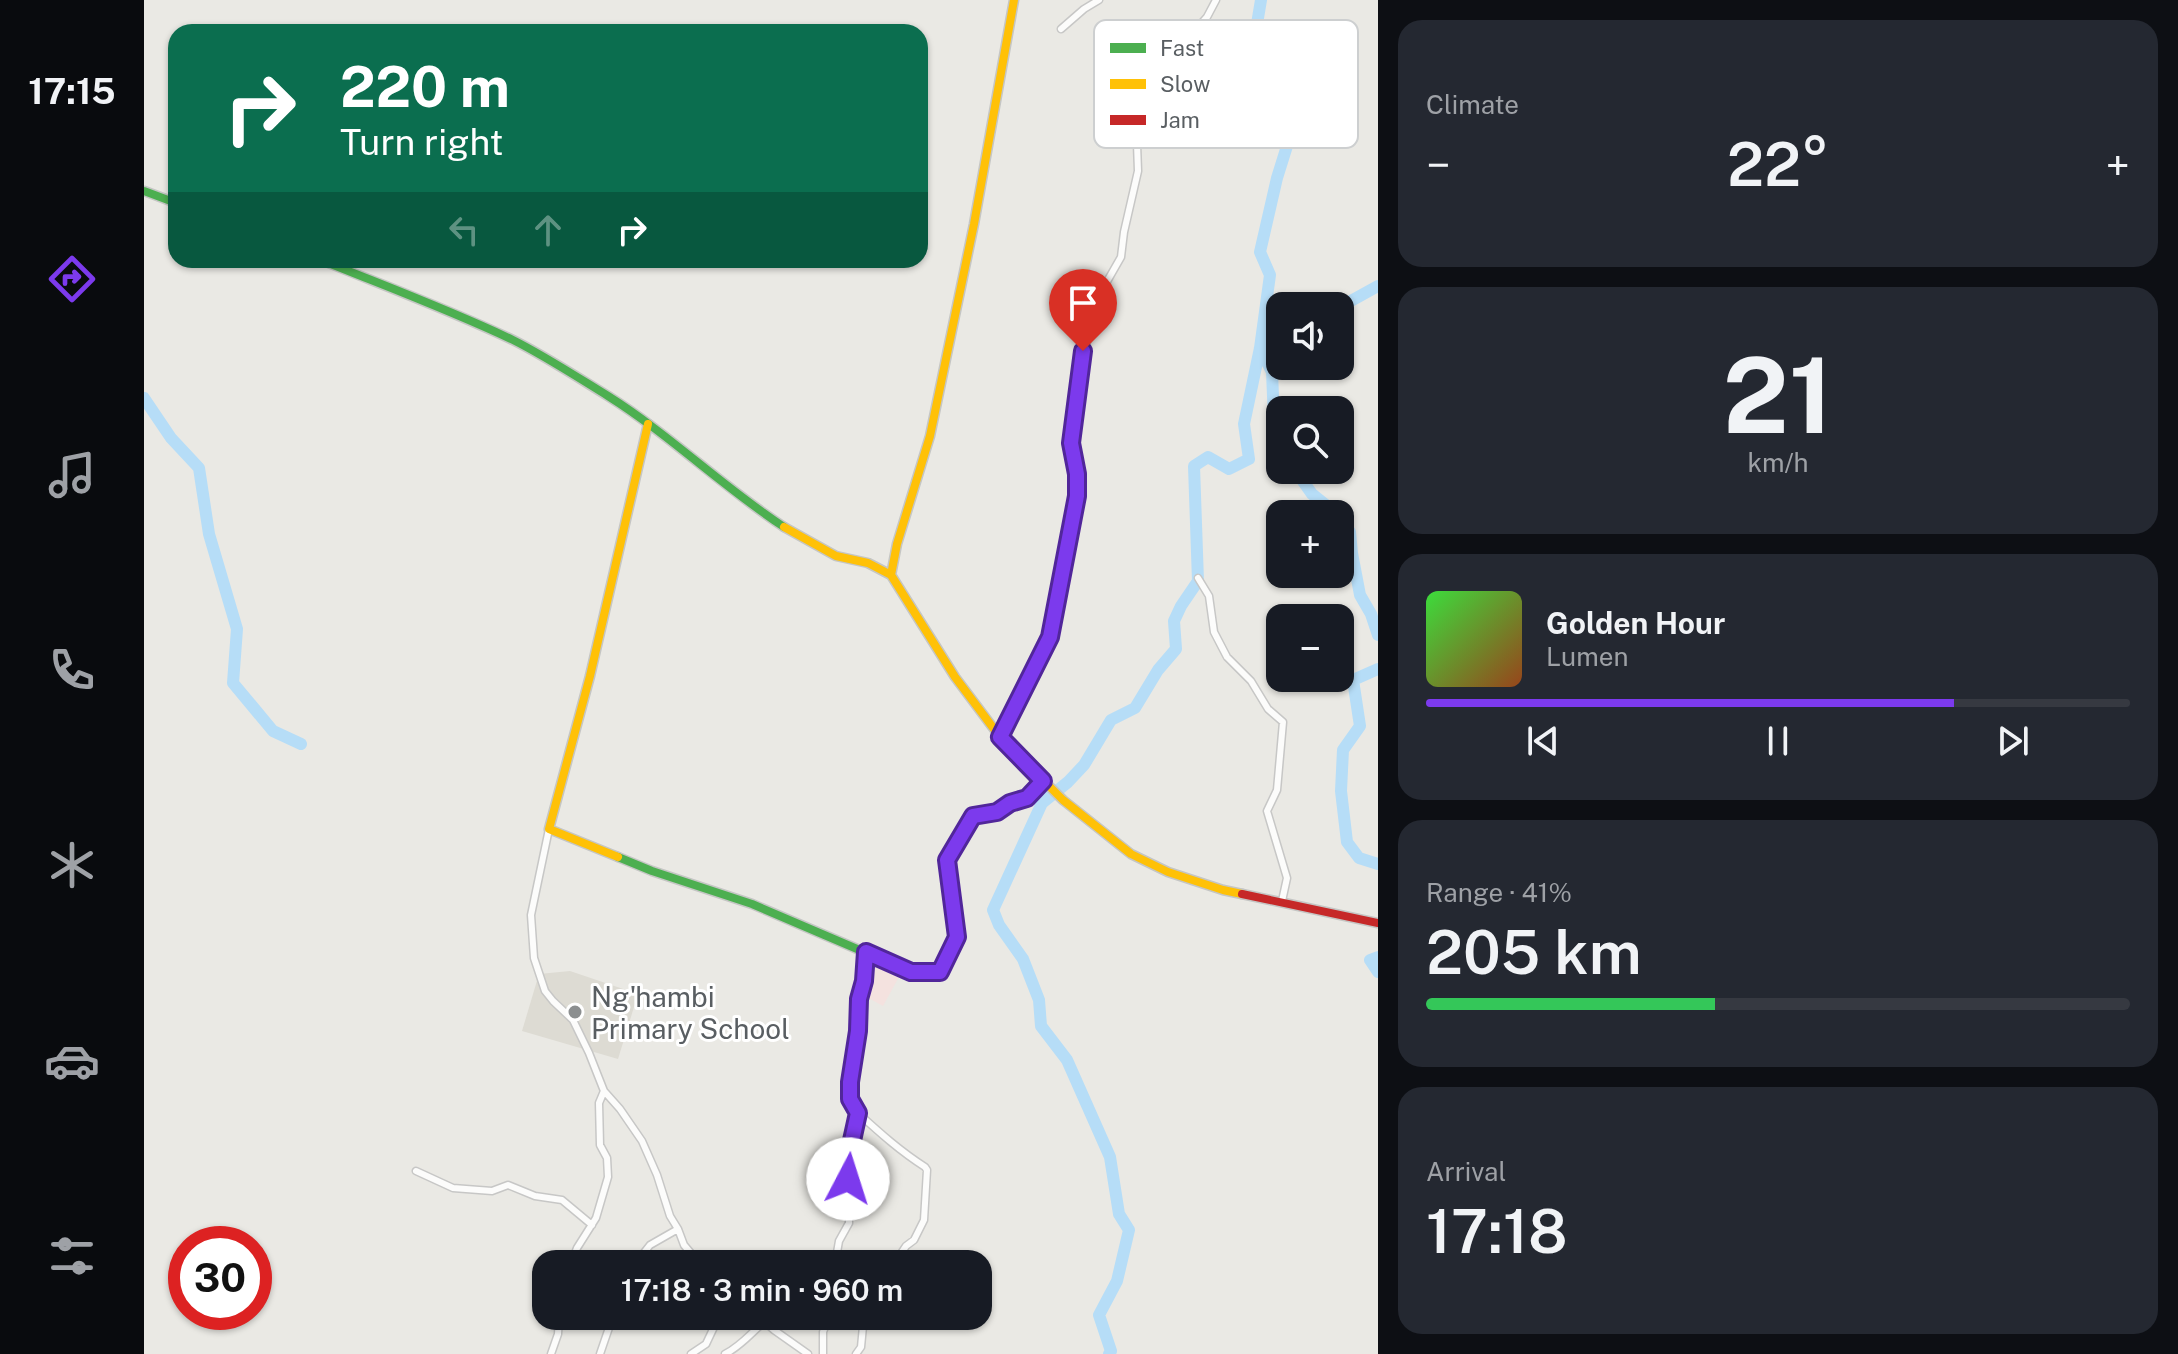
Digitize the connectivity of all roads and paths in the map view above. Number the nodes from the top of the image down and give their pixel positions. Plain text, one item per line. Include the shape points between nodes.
1 (1014, 0) edge
2 (1099, 0) edge
3 (1216, 0) edge
4 (1204, 20) edge
5 (1061, 29) dead end
6 (1137, 148) edge
7 (144, 191) edge
8 (168, 200) edge
9 (341, 268) edge
10 (648, 424) junction
11 (891, 575) junction
12 (1198, 578) dead end
13 (1000, 737) junction
14 (1043, 781) junction
15 (549, 829) junction
16 (1282, 901) junction
17 (1378, 923) edge
18 (866, 952) junction
19 (604, 1091) junction
20 (858, 1113) junction
21 (416, 1171) dead end
22 (592, 1225) junction
23 (678, 1229) junction
24 (576, 1250) edge
25 (646, 1250) edge
26 (688, 1250) edge
27 (837, 1250) edge
28 (903, 1250) edge
29 (558, 1330) edge
30 (608, 1330) edge
31 (713, 1330) edge
32 (755, 1330) edge
33 (775, 1330) edge
34 (824, 1330) edge
35 (863, 1330) edge
36 (706, 1344) junction
37 (551, 1354) edge
38 (600, 1354) edge
39 (691, 1354) edge
40 (708, 1354) edge
41 (725, 1354) edge
42 (808, 1354) edge
43 (823, 1354) edge
44 (856, 1354) edge

1 - 11 street via 930,436
2 - 5 street
3 - 4 street
6 - 13 street via 1138,171 1121,257 1101,292 1081,363 1071,443 1077,496 1050,637
7 - 8 street
9 - 10 street via 516,342
10 - 11 street via 799,537
10 - 15 street
11 - 13 street
12 - 16 street via 1209,596 1214,632 1227,657 1283,722 1277,790 1267,811 1287,878
13 - 14 street
14 - 16 street via 1131,854 1223,890
14 - 18 street via 1027,798 973,816 947,860 957,937 940,972 911,972
15 - 18 street
15 - 19 street via 531,915 534,958 545,991 573,1020
16 - 17 street
18 - 20 street via 850,1082 850,1099
19 - 22 street via 599,1103 600,1145 608,1177
19 - 23 street via 642,1141
20 - 27 street via 851,1145 849,1223
20 - 28 street via 927,1170 926,1214
21 - 22 street via 453,1188 492,1191 508,1185 562,1200
22 - 24 street
23 - 25 street
23 - 26 street
29 - 37 street
30 - 38 street
31 - 36 street
32 - 41 street
33 - 42 street
34 - 43 street
35 - 44 street
36 - 39 street
36 - 40 street

